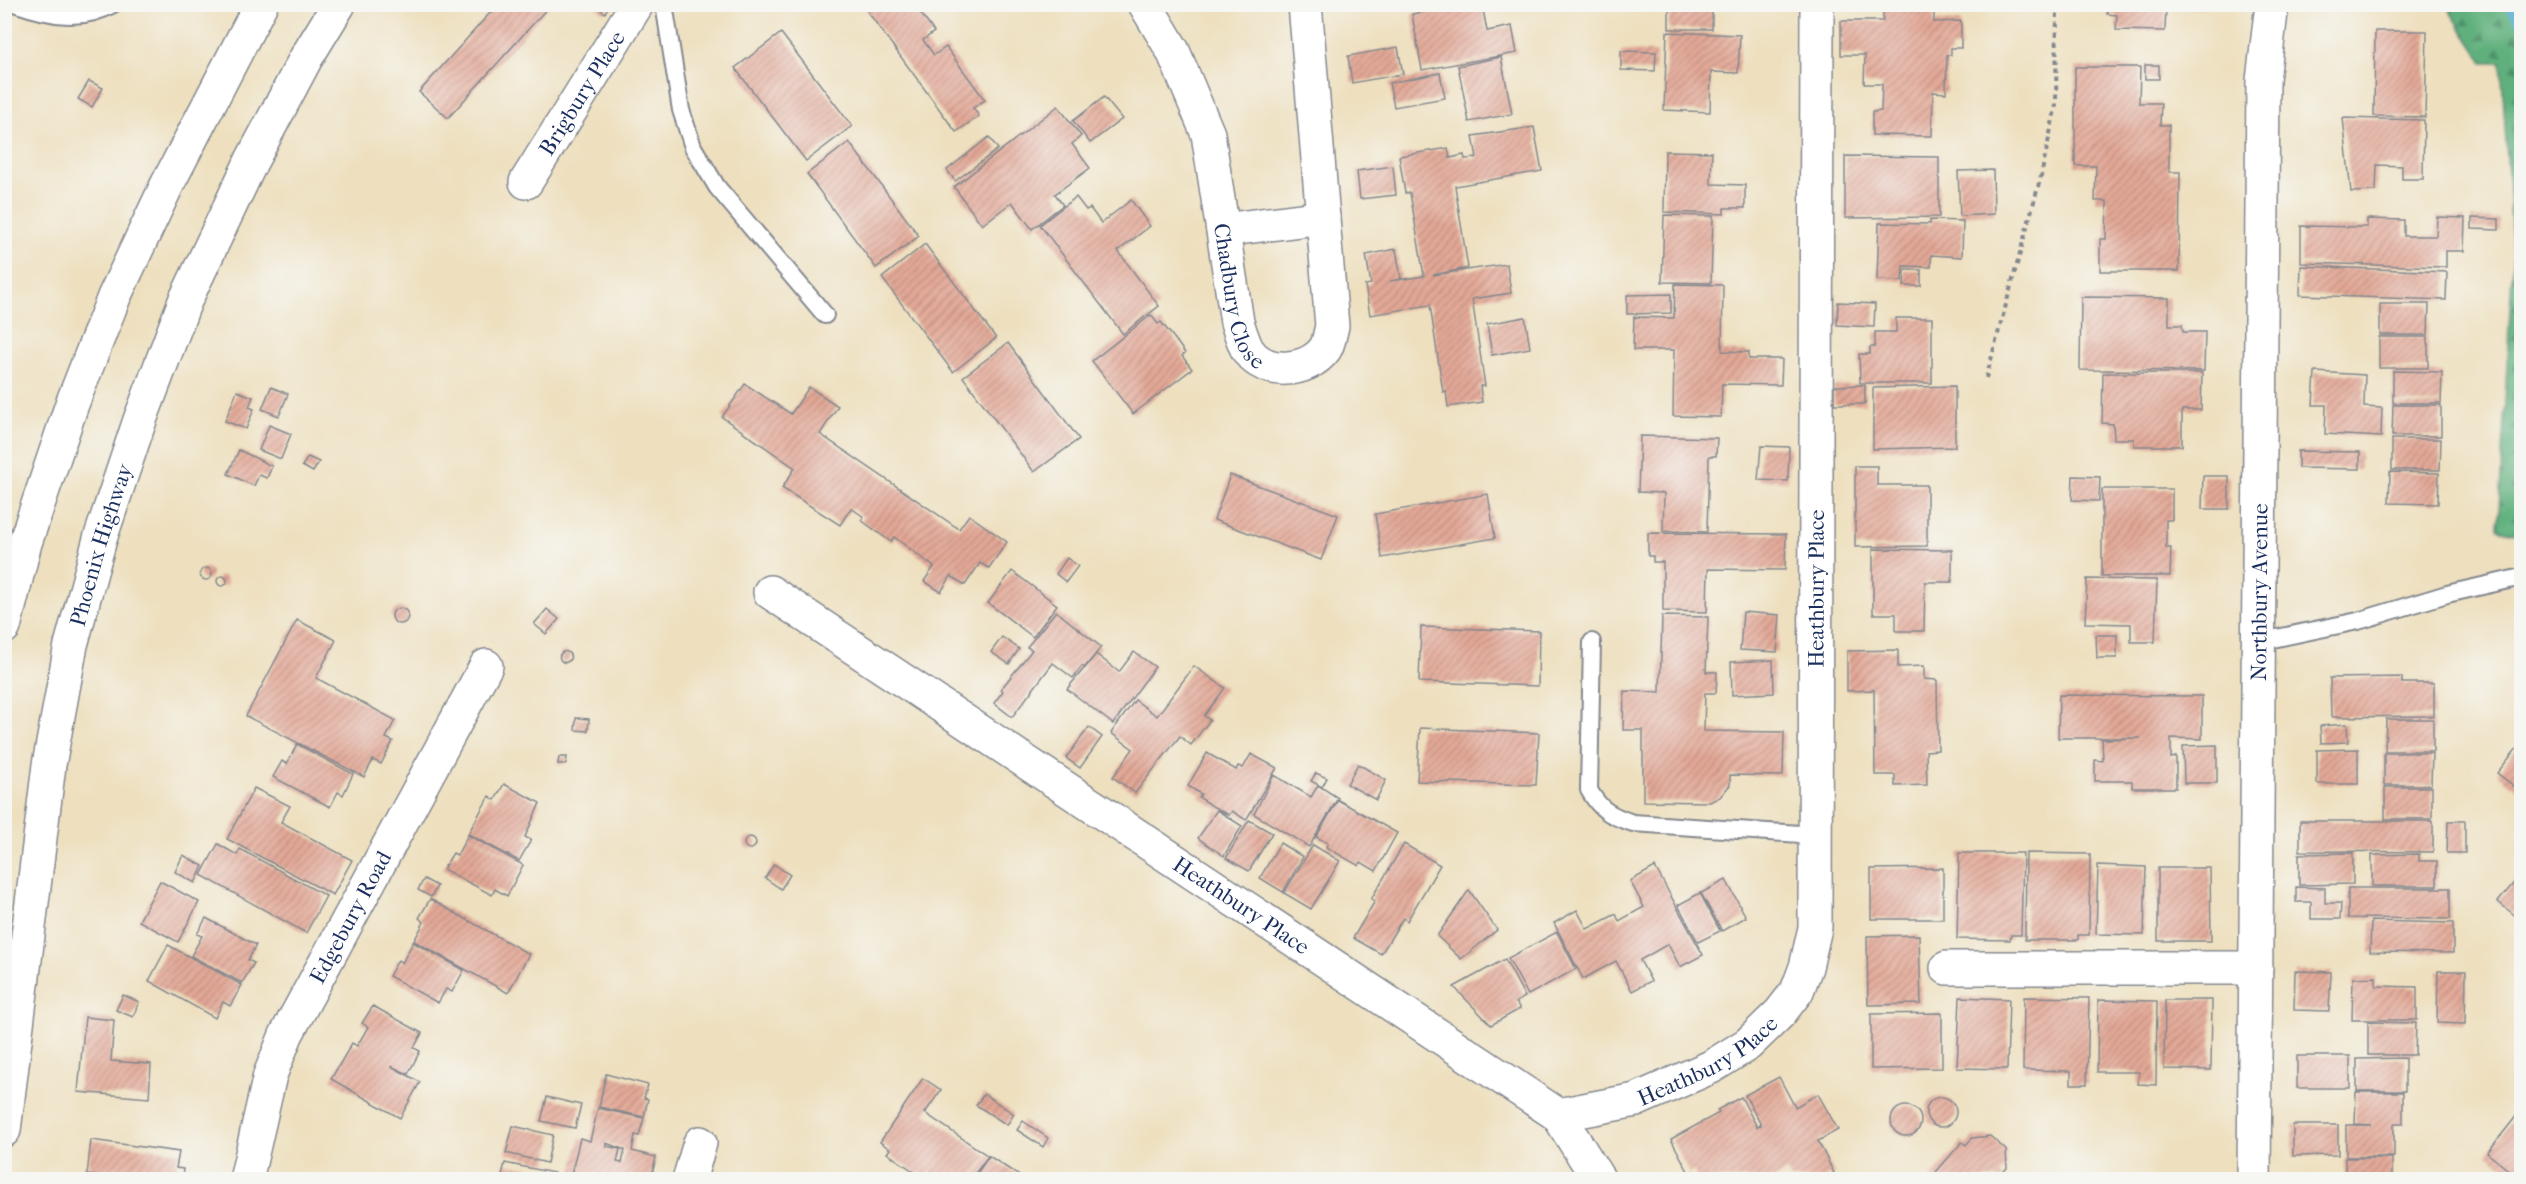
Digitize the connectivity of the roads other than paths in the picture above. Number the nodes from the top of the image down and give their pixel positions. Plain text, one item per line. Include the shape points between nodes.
1 (17, 4) edge
2 (113, 4) edge
3 (261, 4) edge
4 (339, 4) edge
5 (637, 4) edge
6 (664, 4) edge
7 (1145, 4) edge
8 (1305, 4) edge
9 (1817, 4) edge
10 (2272, 4) edge
11 (526, 182) dead end
12 (1323, 217) junction
13 (1223, 230) junction
14 (825, 315) dead end
15 (2522, 577) edge
16 (770, 592) dead end
17 (4, 627) edge
18 (1592, 642) dead end
19 (2258, 642) junction
20 (486, 666) dead end
21 (1815, 835) junction
22 (1947, 968) dead end
23 (2256, 968) junction
24 (1558, 1114) junction
25 (4, 1130) edge
26 (700, 1143) dead end
27 (246, 1179) edge
28 (689, 1179) edge
29 (1599, 1179) edge
30 (2254, 1179) edge

1 - 2 lane via 69,16 100,12
3 - 17 street via 114,297 72,404 25,543
4 - 25 street, Phoenix Highway via 252,160 185,301 100,540 71,645 50,765
5 - 11 street, Brigbury Place
6 - 14 lane via 681,110 693,147 717,187
7 - 13 street, Chadbury Close via 1173,51 1208,134
8 - 12 street, Chadbury Close
9 - 21 street, Heathbury Place
10 - 19 street, Northbury Avenue via 2263,80
12 - 13 street
12 - 13 street, Chadbury Close via 1332,326 1326,348 1314,360 1284,370 1265,365 1248,351 1237,322
15 - 19 lane via 2447,594 2358,621
16 - 24 street, Heathbury Place
18 - 21 lane via 1589,790 1597,805 1610,815 1633,823
19 - 23 street, Northbury Avenue
20 - 27 street, Edgebury Road via 286,1035 270,1075
21 - 24 street, Heathbury Place via 1815,928 1797,991 1780,1013 1748,1044 1711,1067 1636,1100
22 - 23 street
23 - 30 street, Northbury Avenue
24 - 29 street
26 - 28 street

